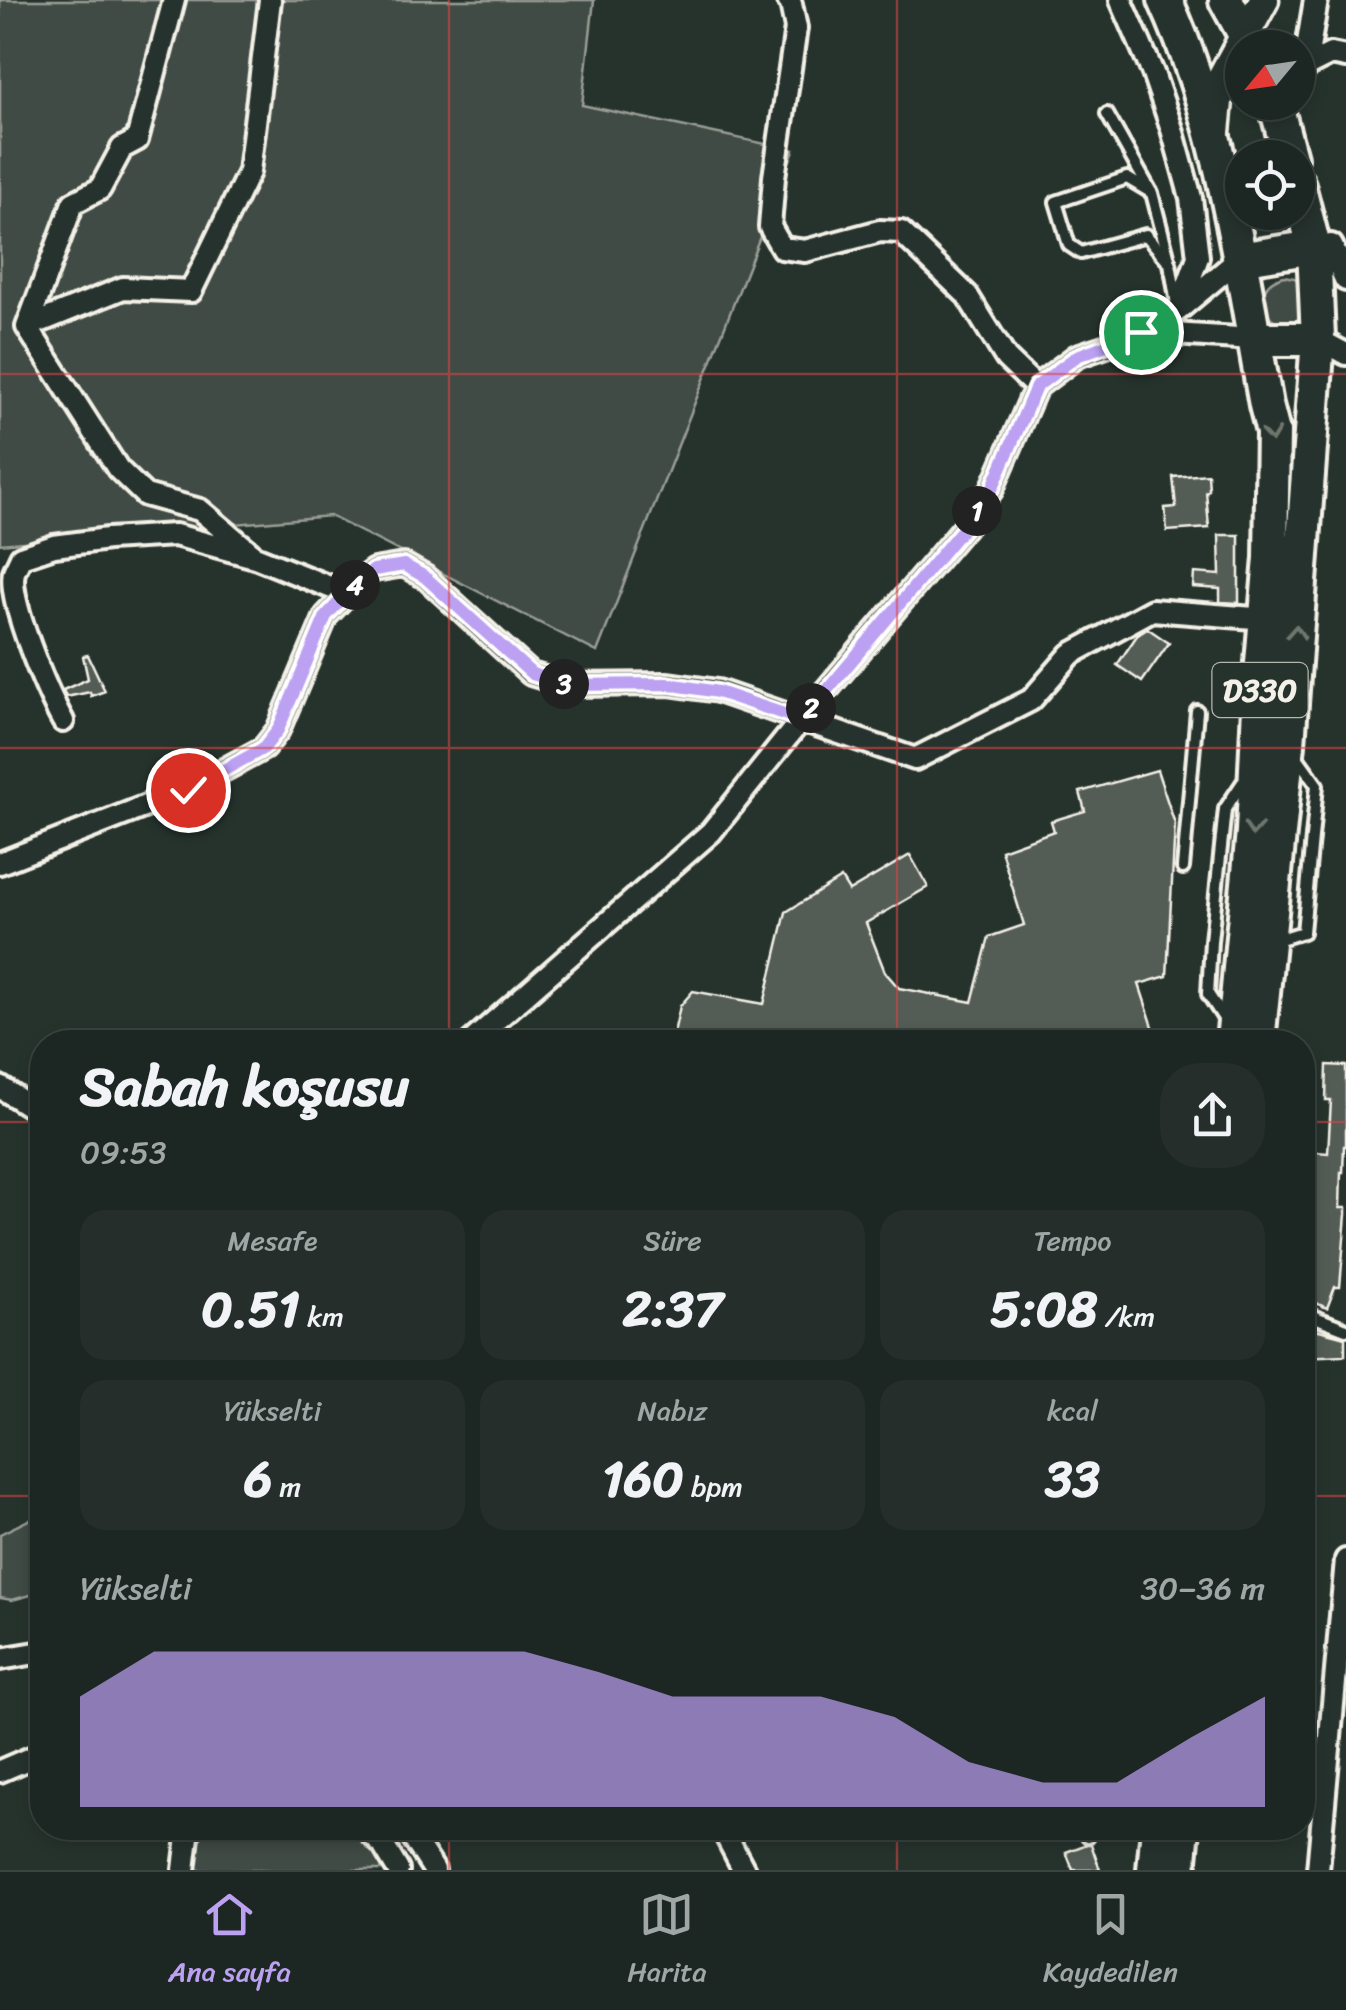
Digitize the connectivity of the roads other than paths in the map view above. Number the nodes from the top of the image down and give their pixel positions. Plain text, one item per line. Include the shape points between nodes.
1 (174, 0) edge
2 (270, 0) edge
3 (788, 0) edge
4 (1121, 0) edge
5 (1164, 0) edge
6 (1226, 0) edge
7 (1264, 0) edge
8 (1316, 0) edge
9 (1243, 30) edge
10 (1253, 30) edge
11 (1310, 30) edge
12 (1346, 57) edge
13 (1315, 64) edge
14 (1225, 74) edge
15 (1107, 114) dead end
16 (1214, 136) junction
17 (1152, 192) junction
18 (1315, 218) edge
19 (1330, 248) edge
20 (1239, 259) junction
21 (1170, 263) junction
22 (1346, 280) edge
23 (1178, 310) junction
24 (27, 328) junction
25 (1141, 332) junction
26 (1254, 339) junction
27 (1332, 346) edge
28 (1036, 387) junction
29 (255, 557) junction
30 (347, 594) junction
31 (1267, 619) junction
32 (1196, 712) dead end
33 (802, 720) junction
34 (63, 721) dead end
35 (0, 863) edge
36 (1182, 868) dead end
37 (485, 1030) edge
38 (1242, 1030) edge
39 (1244, 1030) edge
40 (0, 1086) edge
41 (30, 1106) edge
42 (1315, 1317) edge
43 (1346, 1329) edge
44 (1346, 1560) edge
45 (30, 1654) edge
46 (1342, 1656) edge
47 (1, 1658) edge
48 (30, 1759) edge
49 (1, 1773) edge
50 (188, 1840) edge
51 (377, 1840) edge
52 (415, 1840) edge
53 (728, 1840) edge
54 (1157, 1840) edge
55 (1182, 1840) edge
56 (1315, 1868) edge
57 (184, 1870) edge
58 (398, 1870) edge
59 (434, 1870) edge
60 (744, 1870) edge
61 (1154, 1870) edge
62 (1179, 1870) edge

1 - 24 street via 137,140 122,148 100,189 73,203
2 - 24 street via 250,172 191,291 122,288
3 - 28 street via 796,28 770,227 782,248 805,250 901,232 967,296 1006,358
4 - 23 street via 1153,73 1191,198 1198,257
5 - 16 highway, D330
6 - 9 highway
7 - 10 main road
8 - 11 street
12 - 13 street via 1330,54
14 - 16 main road
15 - 17 lane
16 - 20 highway, D330
17 - 21 lane
17 - 21 lane via 1127,178 1056,202 1069,245 1081,253 1146,235
18 - 19 highway, D330
19 - 20 highway
19 - 22 street
19 - 27 highway, D330
20 - 23 street
20 - 26 highway, D330
21 - 23 lane
23 - 25 street
24 - 29 street via 118,469 146,495 200,510
25 - 26 street
25 - 28 street via 1077,356
26 - 27 highway
26 -> 31 highway, D330 via 1273,432
39 -> 27 highway, D330 via 1268,942
28 - 33 street via 992,489
29 - 30 street
29 - 34 street via 175,535 54,546 21,557 13,574 20,613
30 - 33 street via 374,570 404,565 532,674 567,685 701,689
30 - 35 street via 326,616 278,730 264,748 188,790
31 - 33 street via 1152,610 1072,654 1030,700 915,759
31 - 38 highway, D330
32 - 36 lane
33 - 37 street via 711,832
40 - 41 street
42 - 43 lane
44 - 46 street
45 - 47 street
46 - 56 street
48 - 49 street
50 - 57 street
51 - 58 street
52 - 59 street
53 - 60 street
54 - 61 highway
55 - 62 highway

